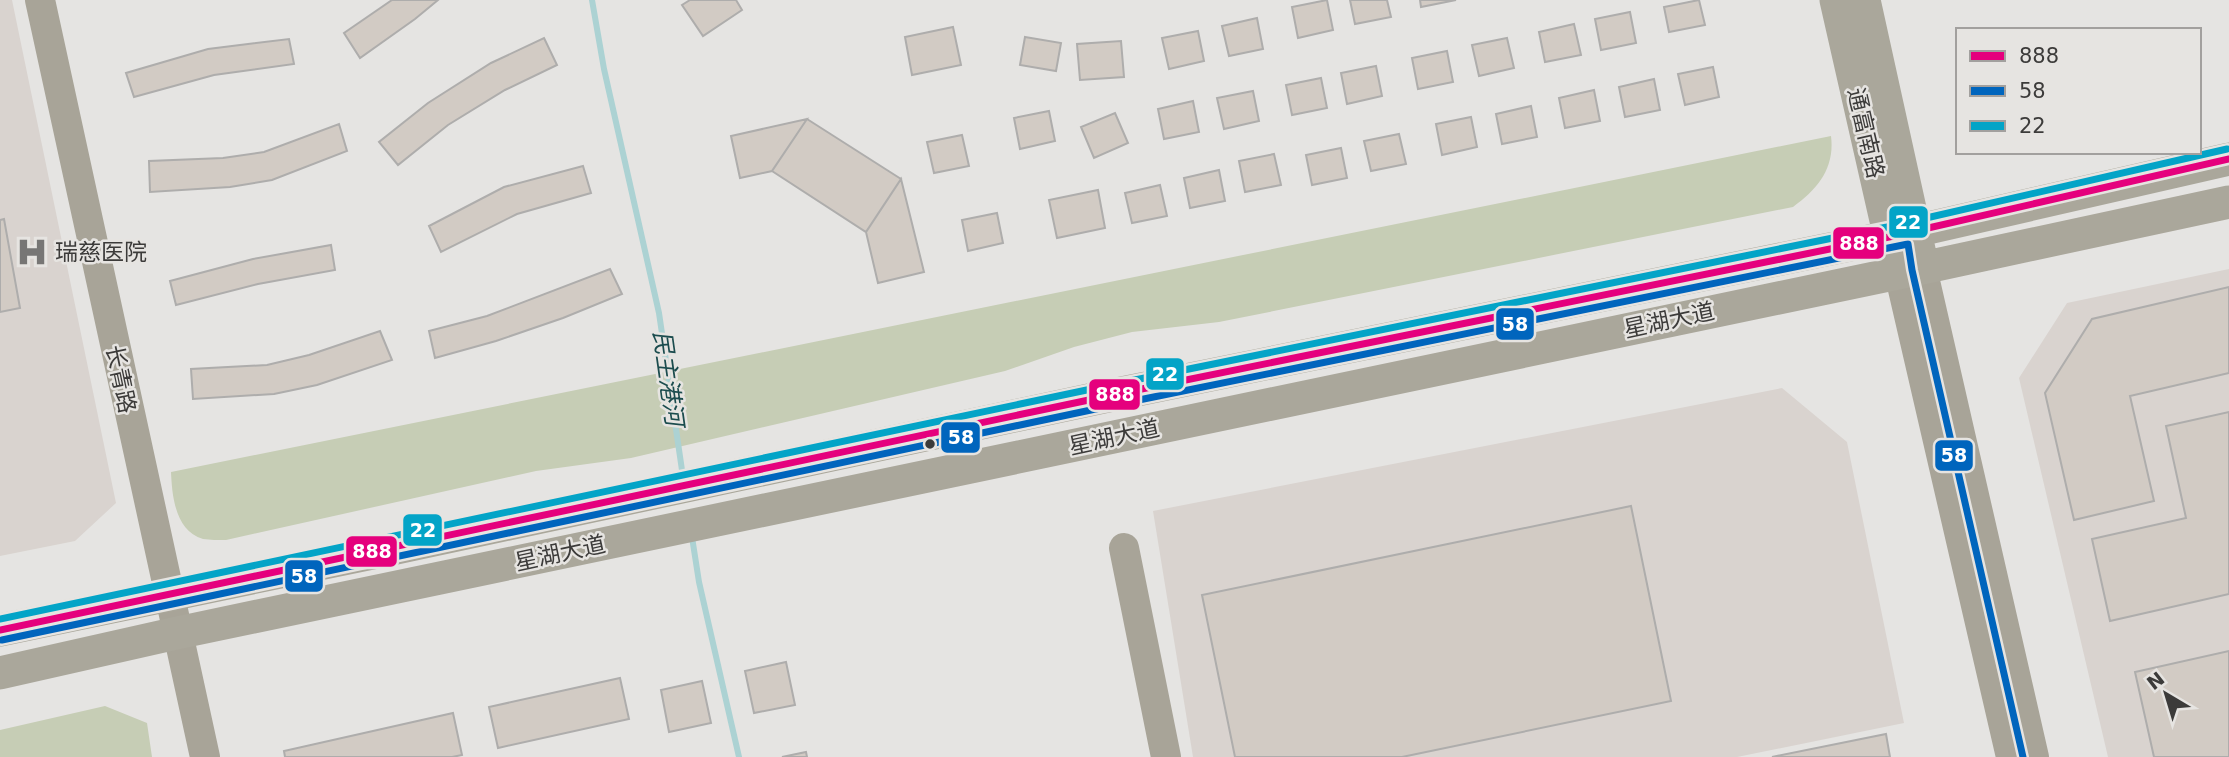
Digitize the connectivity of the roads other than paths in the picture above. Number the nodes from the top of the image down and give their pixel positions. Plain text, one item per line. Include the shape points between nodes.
1 (40, 0) edge
2 (1836, 0) edge
3 (1864, 0) edge
4 (2229, 159) edge
5 (2229, 202) edge
6 (1903, 234) junction
7 (1911, 270) junction
8 (1124, 548) dead end
9 (168, 595) junction
10 (0, 631) edge
11 (177, 633) junction
12 (0, 673) edge
13 (205, 757) edge
14 (1166, 757) edge
15 (2011, 757) edge
16 (2034, 757) edge

1 - 9 main road, 长青路
2 - 6 main road, 通富南路
3 - 6 main road, 通富南路
4 - 6 main road, 星湖大道
5 - 7 main road, 星湖大道
6 - 7 main road, 通富南路
6 - 9 main road, 星湖大道
7 - 11 main road, 星湖大道
7 - 15 main road, 通富南路
7 - 16 main road, 通富南路
8 - 14 main road
9 - 10 main road, 星湖大道
9 - 11 main road, 长青路
11 - 12 main road, 星湖大道
11 - 13 main road, 长青路

